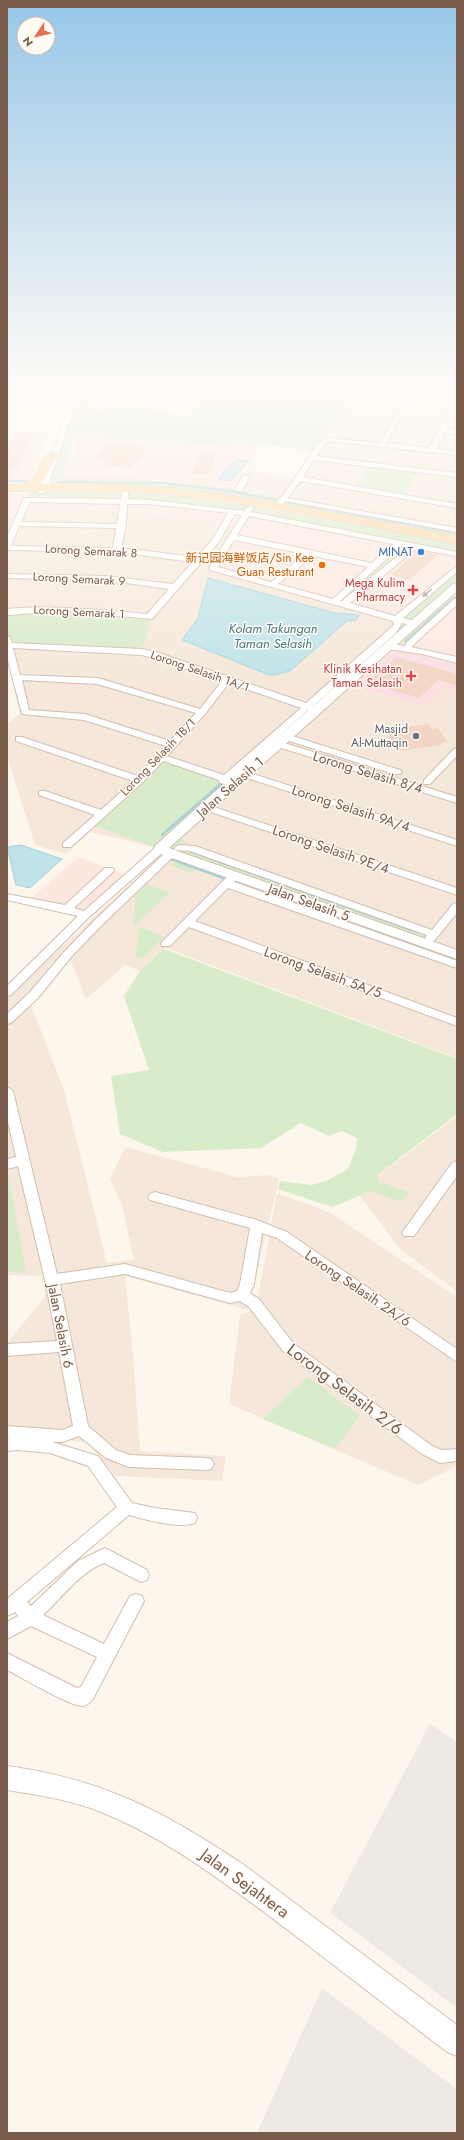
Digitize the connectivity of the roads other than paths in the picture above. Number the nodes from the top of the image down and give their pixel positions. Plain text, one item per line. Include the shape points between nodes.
1 (31, 489) edge
2 (54, 489) edge
3 (90, 489) edge
4 (290, 489) edge
5 (360, 489) edge
6 (43, 490) junction
7 (7, 491) edge
8 (125, 497) junction
9 (280, 503) junction
10 (457, 506) edge
11 (250, 508) junction
12 (233, 511) junction
13 (17, 524) junction
14 (122, 526) junction
15 (233, 537) junction
16 (400, 542) junction
17 (455, 542) edge
18 (416, 545) junction
19 (7, 547) edge
20 (117, 550) junction
21 (311, 553) junction
22 (199, 560) junction
23 (375, 566) junction
24 (457, 568) edge
25 (7, 576) edge
26 (273, 584) junction
27 (457, 586) edge
28 (176, 587) junction
29 (335, 601) junction
30 (457, 601) edge
31 (344, 604) junction
32 (7, 612) edge
33 (397, 619) junction
34 (415, 624) junction
35 (8, 642) edge
36 (394, 643) junction
37 (409, 645) junction
38 (422, 651) junction
39 (457, 660) edge
40 (16, 677) junction
41 (228, 680) junction
42 (312, 708) junction
43 (202, 712) junction
44 (18, 739) dead end
45 (282, 741) junction
46 (172, 746) junction
47 (457, 751) edge
48 (161, 757) junction
49 (244, 774) junction
50 (140, 780) junction
51 (229, 781) junction
52 (427, 782) junction
53 (457, 791) edge
54 (42, 793) dead end
55 (457, 800) edge
56 (205, 807) junction
57 (100, 813) junction
58 (177, 834) junction
59 (457, 843) edge
60 (67, 845) dead end
61 (170, 850) junction
62 (109, 870) dead end
63 (230, 880) junction
64 (457, 892) edge
65 (7, 897) edge
66 (457, 906) edge
67 (67, 909) junction
68 (84, 917) junction
69 (98, 923) junction
70 (189, 923) junction
71 (430, 939) junction
72 (166, 944) dead end
73 (457, 955) edge
74 (457, 965) edge
75 (7, 992) edge
76 (7, 1020) edge
77 (457, 1022) edge
78 (7, 1091) edge
79 (24, 1160) junction
80 (7, 1164) edge
81 (457, 1167) edge
82 (155, 1197) dead end
83 (257, 1225) junction
84 (409, 1234) dead end
85 (52, 1280) junction
86 (242, 1295) junction
87 (64, 1346) junction
88 (7, 1350) edge
89 (457, 1356) edge
90 (81, 1429) junction
91 (7, 1432) edge
92 (7, 1445) edge
93 (100, 1446) junction
94 (457, 1455) edge
95 (93, 1461) junction
96 (206, 1464) dead end
97 (126, 1508) junction
98 (189, 1518) dead end
99 (141, 1575) dead end
100 (136, 1602) dead end
101 (11, 1605) edge
102 (30, 1617) junction
103 (7, 1631) edge
104 (108, 1654) junction
105 (7, 1661) edge
106 (7, 1778) edge
107 (457, 2042) edge

1 - 6 main road
2 - 6 main road
3 - 11 main road via 156,491
4 - 9 street
5 - 10 street
6 - 7 main road
6 - 8 main road
8 - 11 main road via 183,497
8 - 12 street
8 - 13 street via 27,500
8 - 14 street
9 - 11 main road
9 - 17 main road
11 - 12 street
11 - 15 street
11 - 16 street
11 - 17 main road
12 - 22 street via 216,541
13 - 14 street
13 - 19 street
14 - 20 street
15 - 21 street
15 - 26 street via 214,568
16 - 18 street
16 - 23 street
17 - 18 street
18 - 31 street
19 - 20 street, Lorong Semarak 8
20 - 22 street, Lorong Semarak 8
21 - 23 street
21 - 26 street
22 - 28 street
23 - 29 street
24 -> 33 street
25 - 28 street, Lorong Semarak 9 via 105,578
26 - 29 street
27 - 34 street, Jalan Selasih 1
28 - 32 street, Lorong Semarak 1 via 151,615 146,617 68,609
29 - 31 street
30 - 37 street
31 - 33 street
33 - 34 street
33 - 42 street via 398,625 392,632
34 - 36 street, Jalan Selasih 1
35 - 40 street
35 - 41 street, Lorong Selasih 1A/1 via 142,652
36 - 37 street
36 - 38 street
36 - 42 street, Jalan Selasih 1
37 - 38 street
38 - 39 street
40 - 43 street via 98,680
40 - 46 street via 25,712 85,717
41 - 42 street, Lorong Selasih 1A/1
41 - 43 street, Lorong Selasih 1B/1
42 - 45 street, Jalan Selasih 1
42 - 51 street
43 - 46 street, Lorong Selasih 1B/1
44 - 50 street
45 - 49 street, Jalan Selasih 1
45 - 52 street
45 - 55 street, Lorong Selasih 8/4
46 - 48 street, Lorong Selasih 1B/1
47 - 52 street
48 - 50 street, Lorong Selasih 1B/1
48 - 51 street
49 - 51 street, Jalan Selasih 1
49 - 59 street, Lorong Selasih 9A/4
50 - 57 street, Lorong Selasih 1B/1
51 - 56 street, Jalan Selasih 1
52 - 53 street
54 - 57 street
56 - 58 street, Jalan Selasih 1
56 - 64 street, Lorong Selasih 9E/4
57 - 60 street, Lorong Selasih 1B/1
58 - 61 street, Jalan Selasih 1
58 - 61 street
61 - 63 street, Jalan Selasih 5
61 - 68 street, Jalan Selasih 1
61 - 69 street
61 - 71 street via 191,848
62 - 67 street
63 - 70 street
63 - 71 street, Jalan Selasih 5
63 - 74 street
65 - 67 street
66 - 71 street
67 - 68 street
68 - 69 street
68 - 75 street, Jalan Selasih 1
69 - 76 street via 34,995
70 - 72 street
70 - 77 street, Lorong Selasih 5A/5
71 - 73 street, Jalan Selasih 5
78 - 79 street, Jalan Selasih 6
79 - 80 street
79 - 85 street, Jalan Selasih 6
81 - 84 street
82 - 83 street
83 - 86 street via 247,1284
83 - 89 street, Lorong Selasih 2A/6 via 282,1236
85 - 86 street via 125,1269 230,1298
85 - 87 street, Jalan Selasih 6
86 - 94 street, Lorong Selasih 2/6 via 254,1302 288,1347 427,1450 440,1457
87 - 88 street
87 - 90 street, Jalan Selasih 6
90 - 91 street via 62,1436
90 - 93 street
92 - 95 street via 50,1447
93 - 95 street via 94,1453
93 - 96 street via 111,1454 129,1461
95 - 97 street
97 - 98 street via 155,1516
97 - 101 street
99 - 102 street via 105,1555 96,1558 85,1565
100 - 104 street
101 - 102 street
102 - 103 street
102 - 104 street
104 - 105 street via 83,1698 74,1696
106 - 107 main road, Jalan Sejahtera via 31,1780 80,1791 142,1816 235,1874

